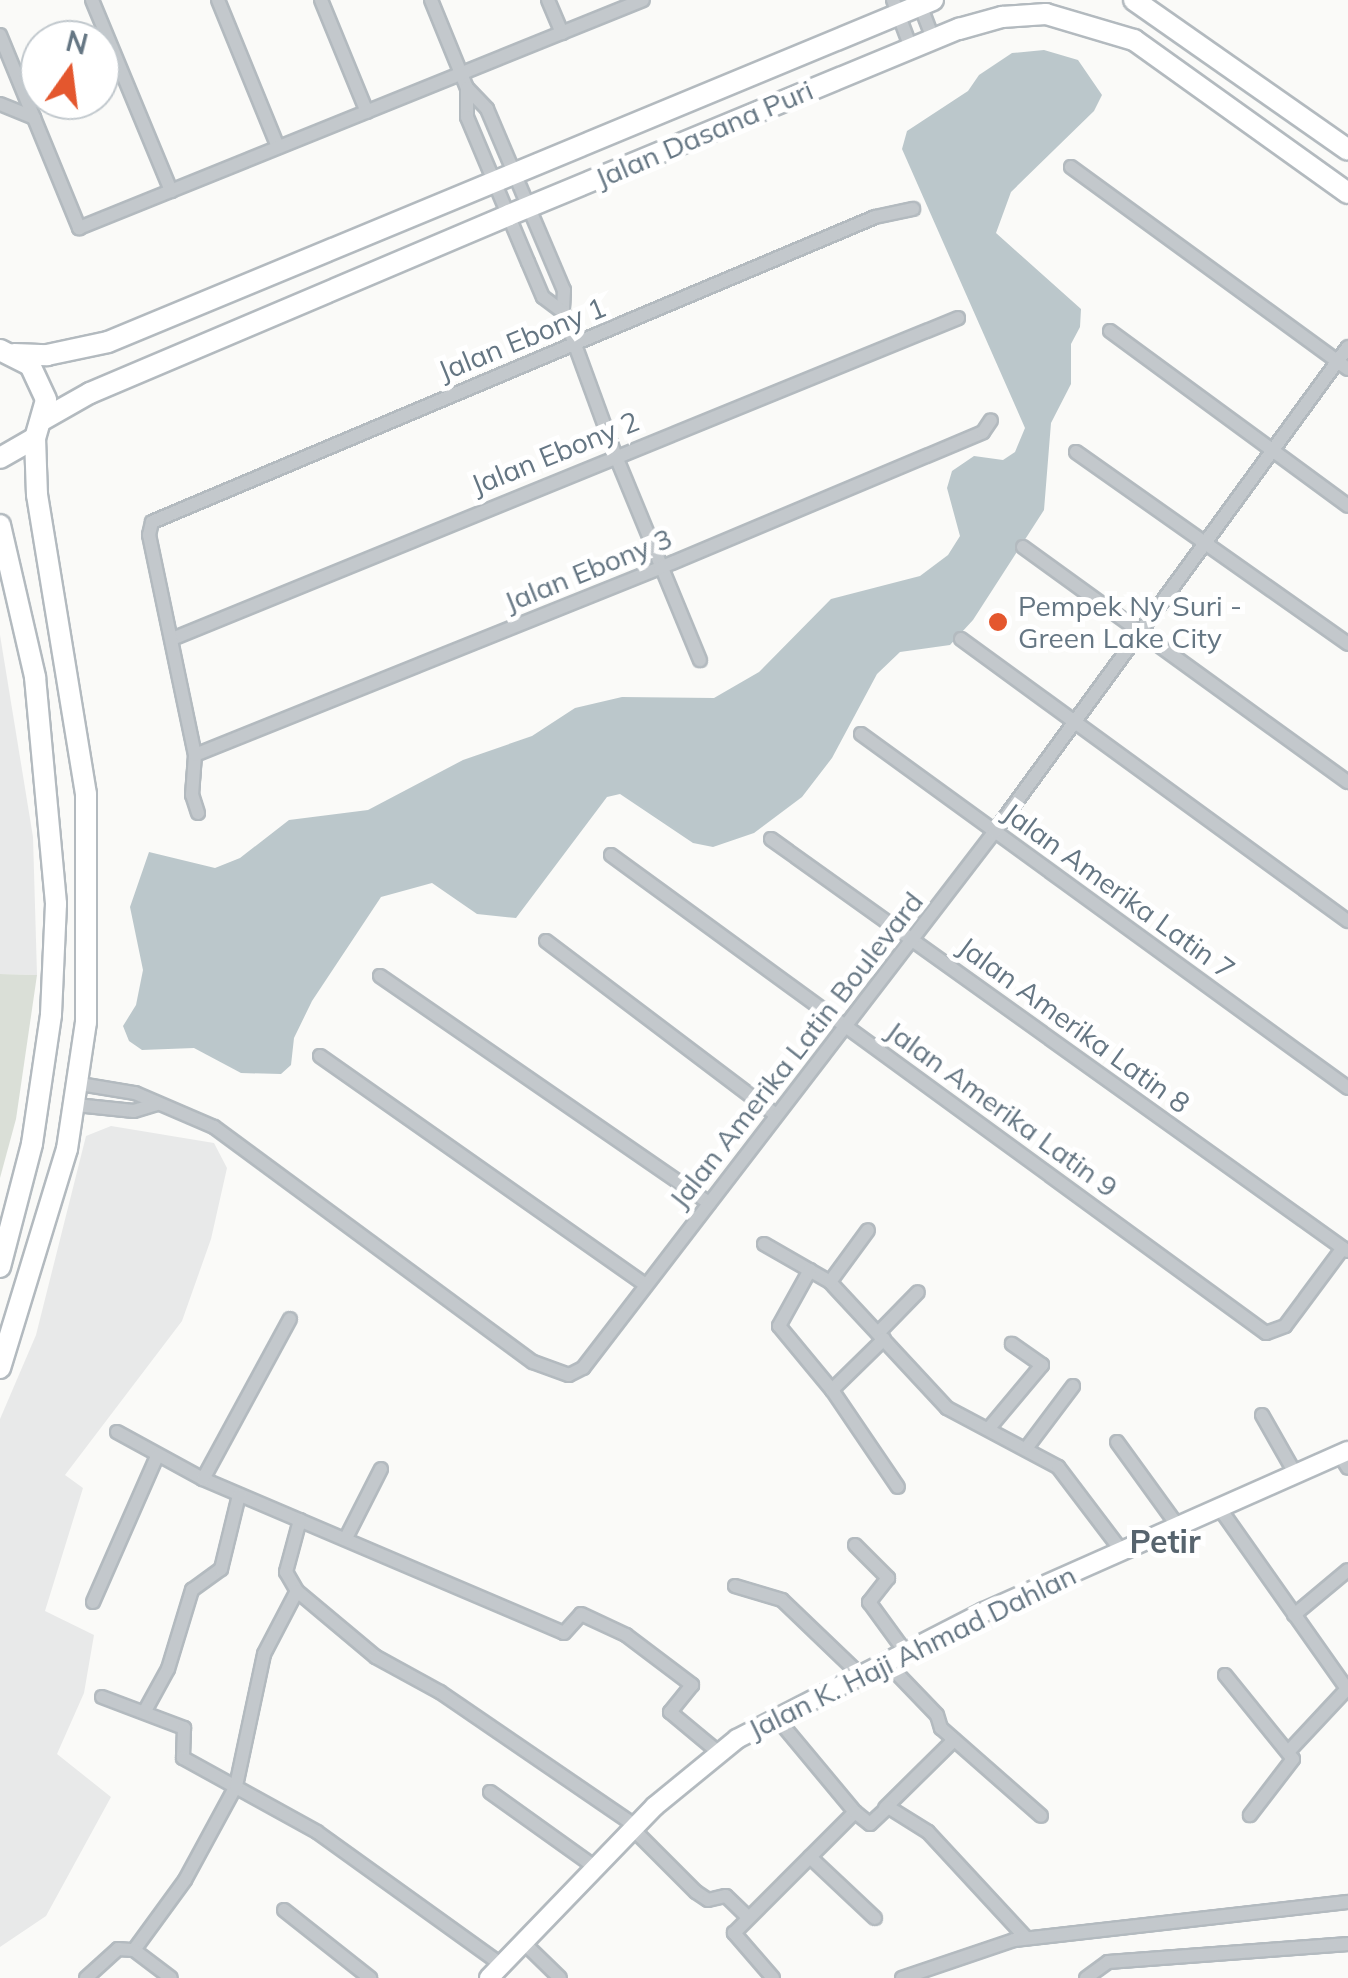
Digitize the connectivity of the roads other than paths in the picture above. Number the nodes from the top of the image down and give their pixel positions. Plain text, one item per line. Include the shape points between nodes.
1 (92, 0) edge
2 (218, 0) edge
3 (321, 0) edge
4 (431, 0) edge
5 (548, 0) edge
6 (644, 0) edge
7 (1134, 0) edge
8 (924, 2) edge
9 (896, 7) edge
10 (562, 33) junction
11 (0, 36) edge
12 (933, 39) junction
13 (912, 48) junction
14 (461, 74) junction
15 (20, 84) edge
16 (467, 88) junction
17 (367, 112) junction
18 (35, 120) edge
19 (278, 148) junction
20 (1348, 150) edge
21 (1070, 168) dead end
22 (505, 180) junction
23 (171, 191) junction
24 (1348, 193) edge
25 (913, 209) dead end
26 (519, 211) junction
27 (563, 312) junction
28 (958, 318) dead end
29 (1110, 331) dead end
30 (576, 345) junction
31 (1348, 347) edge
32 (7, 352) edge
33 (1343, 366) edge
34 (992, 420) dead end
35 (40, 429) junction
36 (1273, 450) junction
37 (1076, 452) dead end
38 (615, 454) junction
39 (0, 458) edge
40 (1348, 506) edge
41 (0, 525) edge
42 (1205, 544) junction
43 (1024, 547) dead end
44 (660, 568) junction
45 (1140, 631) junction
46 (172, 639) junction
47 (961, 639) dead end
48 (1348, 644) edge
49 (700, 660) dead end
50 (1074, 722) junction
51 (861, 734) dead end
52 (195, 755) junction
53 (1348, 782) edge
54 (198, 812) dead end
55 (995, 831) junction
56 (772, 839) dead end
57 (610, 855) dead end
58 (1348, 922) edge
59 (912, 940) junction
60 (546, 942) dead end
61 (380, 976) dead end
62 (845, 1026) junction
63 (320, 1056) dead end
64 (1348, 1088) edge
65 (78, 1095) junction
66 (157, 1104) junction
67 (775, 1114) junction
68 (709, 1203) junction
69 (868, 1230) dead end
70 (764, 1244) dead end
71 (1346, 1250) edge
72 (0, 1267) edge
73 (810, 1270) junction
74 (830, 1282) junction
75 (646, 1285) junction
76 (918, 1292) dead end
77 (290, 1319) dead end
78 (882, 1335) junction
79 (1012, 1344) dead end
80 (0, 1368) edge
81 (1073, 1386) dead end
82 (832, 1390) junction
83 (1262, 1414) dead end
84 (990, 1426) junction
85 (116, 1432) dead end
86 (1117, 1442) dead end
87 (1028, 1446) junction
88 (157, 1456) junction
89 (1345, 1458) edge
90 (380, 1470) dead end
91 (1295, 1473) junction
92 (203, 1480) junction
93 (898, 1487) dead end
94 (239, 1495) junction
95 (1218, 1506) junction
96 (300, 1520) junction
97 (1177, 1525) junction
98 (347, 1536) junction
99 (855, 1545) dead end
100 (1121, 1550) junction
101 (1348, 1570) edge
102 (735, 1586) dead end
103 (296, 1591) junction
104 (92, 1602) dead end
105 (1294, 1615) junction
106 (904, 1650) junction
107 (884, 1660) junction
108 (858, 1673) junction
109 (1225, 1675) dead end
110 (1348, 1689) edge
111 (102, 1697) dead end
112 (146, 1709) junction
113 (775, 1716) junction
114 (954, 1740) junction
115 (1290, 1751) junction
116 (718, 1752) junction
117 (236, 1786) junction
118 (490, 1792) dead end
119 (884, 1808) junction
120 (855, 1812) junction
121 (1250, 1815) dead end
122 (1041, 1816) dead end
123 (634, 1828) junction
124 (810, 1856) junction
125 (596, 1868) junction
126 (1348, 1902) edge
127 (284, 1910) dead end
128 (748, 1917) junction
129 (875, 1918) dead end
130 (1026, 1938) junction
131 (524, 1943) junction
132 (1348, 1944) edge
133 (134, 1950) junction
134 (496, 1972) edge
135 (86, 1978) edge
136 (171, 1978) edge
137 (370, 1978) edge
138 (560, 1978) edge
139 (773, 1978) edge
140 (902, 1978) edge
141 (1086, 1978) edge

1 - 23 street
2 - 19 street
3 - 17 street
4 - 14 street
5 - 10 street
6 - 10 street
7 - 20 main road
8 - 9 main road, Jalan Dasana Puri
8 - 12 street
9 - 13 street
9 - 22 main road, Jalan Dasana Puri
10 - 14 street
11 - 15 street
12 - 13 main road, Jalan Dasana Puri
12 - 24 main road, Jalan Dasana Puri via 1002,18 1046,14 1086,21 1160,55
13 - 26 main road, Jalan Dasana Puri
14 - 16 street
14 - 17 street
16 - 22 street via 487,109
16 - 22 street via 467,117
17 - 19 street
18 - 23 street via 79,228
19 - 23 street
21 - 33 street
22 - 26 street
22 - 26 street
22 - 32 main road, Jalan Dasana Puri via 108,342 47,355
25 - 30 street, Jalan Ebony 1 via 874,217
26 - 27 street via 564,290
26 - 27 street via 543,298
26 - 35 main road, Jalan Dasana Puri via 90,393
27 - 30 street
28 - 38 street, Jalan Ebony 2
29 - 36 street
30 - 38 street
30 - 46 street, Jalan Ebony 1 via 152,522 149,535
31 - 33 street, Jalan Amerika Latin Boulevard
32 - 35 main road via 41,381
33 - 36 street, Jalan Amerika Latin Boulevard
34 - 44 street, Jalan Ebony 3 via 983,432
35 - 39 main road, Jalan Dasana Puri
35 - 65 main road via 37,495 86,794 90,910
36 - 40 street
36 - 42 street, Jalan Amerika Latin Boulevard
37 - 42 street
38 - 44 street
38 - 46 street, Jalan Ebony 2
41 - 72 main road via 35,677 56,904 50,1015 32,1144
42 - 45 street, Jalan Amerika Latin Boulevard
42 - 48 street
43 - 45 street
44 - 49 street
44 - 52 street, Jalan Ebony 3
45 - 50 street, Jalan Amerika Latin Boulevard
45 - 53 street
46 - 52 street
47 - 50 street
50 - 55 street, Jalan Amerika Latin Boulevard
50 - 58 street
51 - 55 street, Jalan Amerika Latin 7
52 - 54 street via 192,800
55 - 59 street, Jalan Amerika Latin Boulevard
55 - 64 street, Jalan Amerika Latin 7
56 - 59 street, Jalan Amerika Latin 8
57 - 62 street, Jalan Amerika Latin 9
59 - 62 street, Jalan Amerika Latin Boulevard
59 - 71 street, Jalan Amerika Latin 8
60 - 67 street
61 - 68 street
62 - 67 street, Jalan Amerika Latin Boulevard
62 - 71 street, Jalan Amerika Latin 9 via 1266,1332 1285,1326
63 - 75 street
65 - 66 street, Jalan Amerika Latin Boulevard via 135,1093
65 - 66 street, Jalan Amerika Latin Boulevard via 134,1112
65 - 80 main road via 30,1285
66 - 75 street, Jalan Amerika Latin Boulevard via 214,1127 552,1372 568,1375 583,1368
67 - 68 street, Jalan Amerika Latin Boulevard
68 - 75 street, Jalan Amerika Latin Boulevard
69 - 74 street
70 - 73 street
73 - 74 street
73 - 82 street via 779,1326
74 - 78 street
76 - 78 street
77 - 92 street
78 - 82 street
78 - 84 street via 948,1408
79 - 84 street via 1042,1365
81 - 87 street
82 - 93 street
83 - 91 street
84 - 87 street
85 - 88 street
86 - 97 street
87 - 100 street via 1071,1478
88 - 92 street
88 - 104 street
89 - 91 main road, Jalan K. Haji Ahmad Dahlan
90 - 98 street
91 - 95 main road, Jalan K. Haji Ahmad Dahlan
92 - 94 street
94 - 96 street
94 - 112 street via 220,1569 192,1590 168,1669
95 - 97 main road, Jalan K. Haji Ahmad Dahlan
95 - 105 street
96 - 98 street
96 - 103 street via 286,1572
97 - 100 main road, Jalan K. Haji Ahmad Dahlan
98 - 116 street via 564,1633 581,1614 626,1635 692,1685 670,1712
99 - 106 street via 888,1578 870,1602
100 - 106 main road, Jalan K. Haji Ahmad Dahlan
101 - 105 street
102 - 108 street via 782,1600
103 - 117 street via 264,1654
103 - 123 street via 376,1657 440,1692
105 - 110 street
106 - 107 main road, Jalan K. Haji Ahmad Dahlan
107 - 108 main road, Jalan K. Haji Ahmad Dahlan
107 - 114 street
108 - 113 main road, Jalan K. Haji Ahmad Dahlan
109 - 115 street
110 - 115 street
111 - 112 street
112 - 117 street via 184,1728 183,1758
113 - 116 main road, Jalan K. Haji Ahmad Dahlan
113 - 120 street
114 - 119 street
114 - 122 street
115 - 121 street via 1293,1762
116 - 123 main road, Jalan K. Haji Ahmad Dahlan
117 - 133 street via 185,1880
117 - 134 street via 317,1832
118 - 125 street
119 - 120 street via 870,1824
119 - 130 street via 928,1832
120 - 124 street
123 - 125 main road, Jalan K. Haji Ahmad Dahlan
123 - 128 street via 696,1892 708,1900 726,1896
124 - 128 street
124 - 129 street
125 - 131 main road, Jalan K. Haji Ahmad Dahlan
126 - 130 street
127 - 137 street
128 - 139 street via 734,1938
130 - 140 street
131 - 134 main road, Jalan K. Haji Ahmad Dahlan
131 - 138 street
132 - 141 street via 1108,1962
133 - 135 street via 118,1949
133 - 136 street

